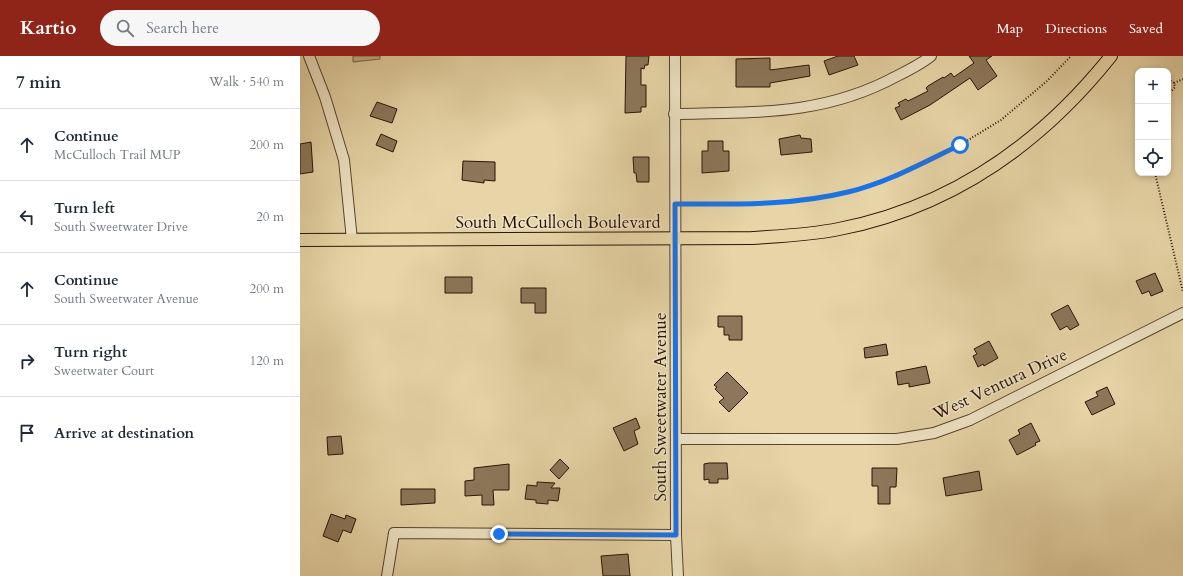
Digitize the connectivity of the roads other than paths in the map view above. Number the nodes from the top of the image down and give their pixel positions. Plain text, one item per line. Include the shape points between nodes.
1 (309, 56) edge
2 (676, 56) edge
3 (931, 56) edge
4 (1111, 56) edge
5 (674, 114) junction
6 (675, 239) junction
7 (300, 240) edge
8 (352, 240) junction
9 (1183, 313) edge
10 (676, 439) junction
11 (676, 535) junction
12 (387, 576) edge
13 (678, 576) edge

1 - 8 street via 325,97 344,160
2 - 5 street, South Sweetwater Avenue
3 - 5 street via 879,86 832,103 781,112
4 - 6 main road, South McCulloch Boulevard via 1086,88 1048,125 1010,156 969,181 930,200 890,216 839,229 752,238
5 - 6 street, South Sweetwater Avenue
6 - 8 main road, South McCulloch Boulevard
6 - 10 street, South Sweetwater Avenue
7 - 8 main road, South McCulloch Boulevard
9 - 10 street, West Ventura Drive via 970,420 934,433 897,439
10 - 11 street, South Sweetwater Avenue
11 - 12 street via 394,533
11 - 13 street, South Sweetwater Avenue

